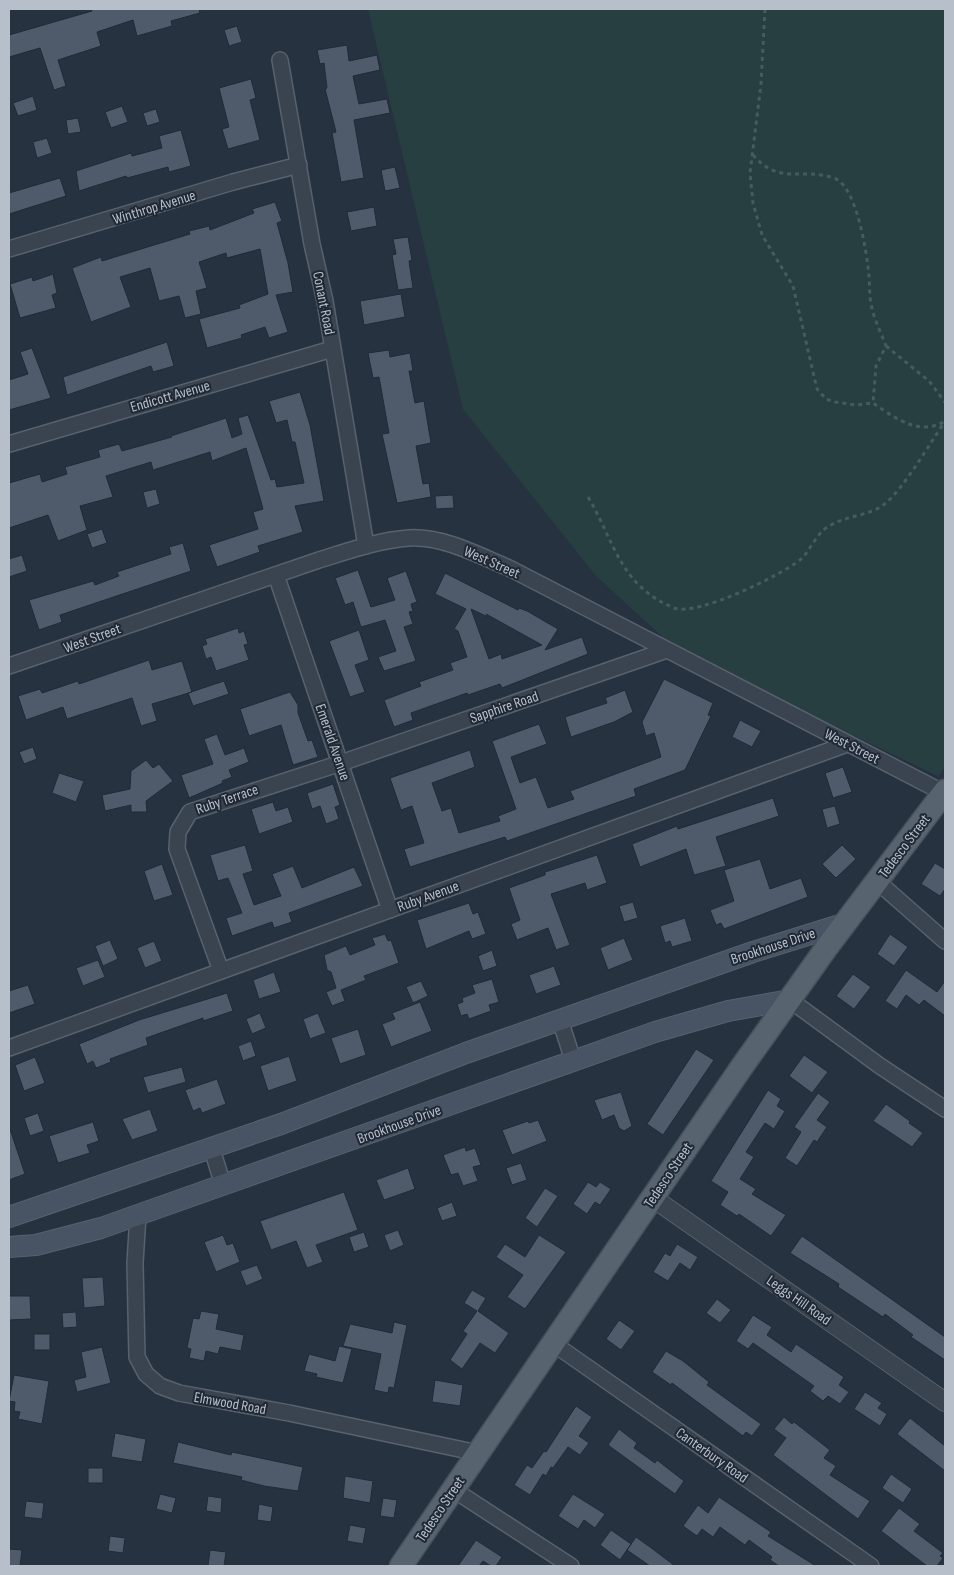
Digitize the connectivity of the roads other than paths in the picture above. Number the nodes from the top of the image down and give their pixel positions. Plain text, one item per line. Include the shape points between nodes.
1 (280, 60) dead end
2 (299, 165) junction
3 (9, 249) edge
4 (332, 349) junction
5 (9, 444) edge
6 (366, 546) junction
7 (276, 575) junction
8 (667, 650) junction
9 (9, 666) edge
10 (847, 744) junction
11 (341, 763) junction
12 (944, 792) edge
13 (878, 882) junction
14 (390, 910) junction
15 (846, 923) junction
16 (945, 941) edge
17 (221, 971) junction
18 (790, 1000) junction
19 (560, 1020) junction
20 (9, 1048) edge
21 (574, 1060) junction
22 (945, 1109) edge
23 (211, 1146) junction
24 (223, 1185) junction
25 (653, 1198) junction
26 (138, 1214) junction
27 (9, 1217) edge
28 (9, 1247) edge
29 (554, 1344) junction
30 (945, 1402) edge
31 (478, 1453) junction
32 (454, 1490) junction
33 (401, 1566) edge
34 (571, 1566) edge
35 (872, 1566) edge

1 - 2 street, Conant Road
2 - 3 street, Winthrop Avenue
2 - 4 street, Conant Road
4 - 5 street, Endicott Avenue
4 - 6 street, Conant Road
6 - 7 street, West Street
6 - 8 street, West Street via 411,537 450,544 509,568
7 - 9 street, West Street
7 - 11 street, Emerald Avenue
8 - 10 street, West Street
8 - 11 street, Sapphire Road
10 - 12 street, West Street
10 - 14 street, Ruby Avenue
11 - 14 street, Emerald Avenue
11 - 17 street, Ruby Terrace via 212,803 190,812 181,823 177,849
12 - 13 main road, Tedesco Street
13 - 15 main road, Tedesco Street
13 - 16 street
14 - 17 street, Ruby Avenue
15 - 18 main road, Tedesco Street
15 - 19 main road, Brookhouse Drive
17 - 20 street, Ruby Avenue
18 - 21 main road, Brookhouse Drive via 728,1011
18 - 22 street
18 - 25 main road, Tedesco Street
19 - 21 street
19 - 23 main road, Brookhouse Drive via 281,1124
21 - 24 main road, Brookhouse Drive
23 - 24 street
23 - 27 main road, Brookhouse Drive
24 - 26 main road, Brookhouse Drive
25 - 29 main road, Tedesco Street
25 - 30 street, Leggs Hill Road
26 - 28 main road, Brookhouse Drive via 101,1228 36,1245
26 - 31 street, Elmwood Road via 135,1263 137,1357 146,1374 160,1386 179,1393
29 - 31 main road, Tedesco Street
29 - 35 street, Canterbury Road
31 - 32 main road, Tedesco Street
32 - 33 main road, Tedesco Street
32 - 34 street

